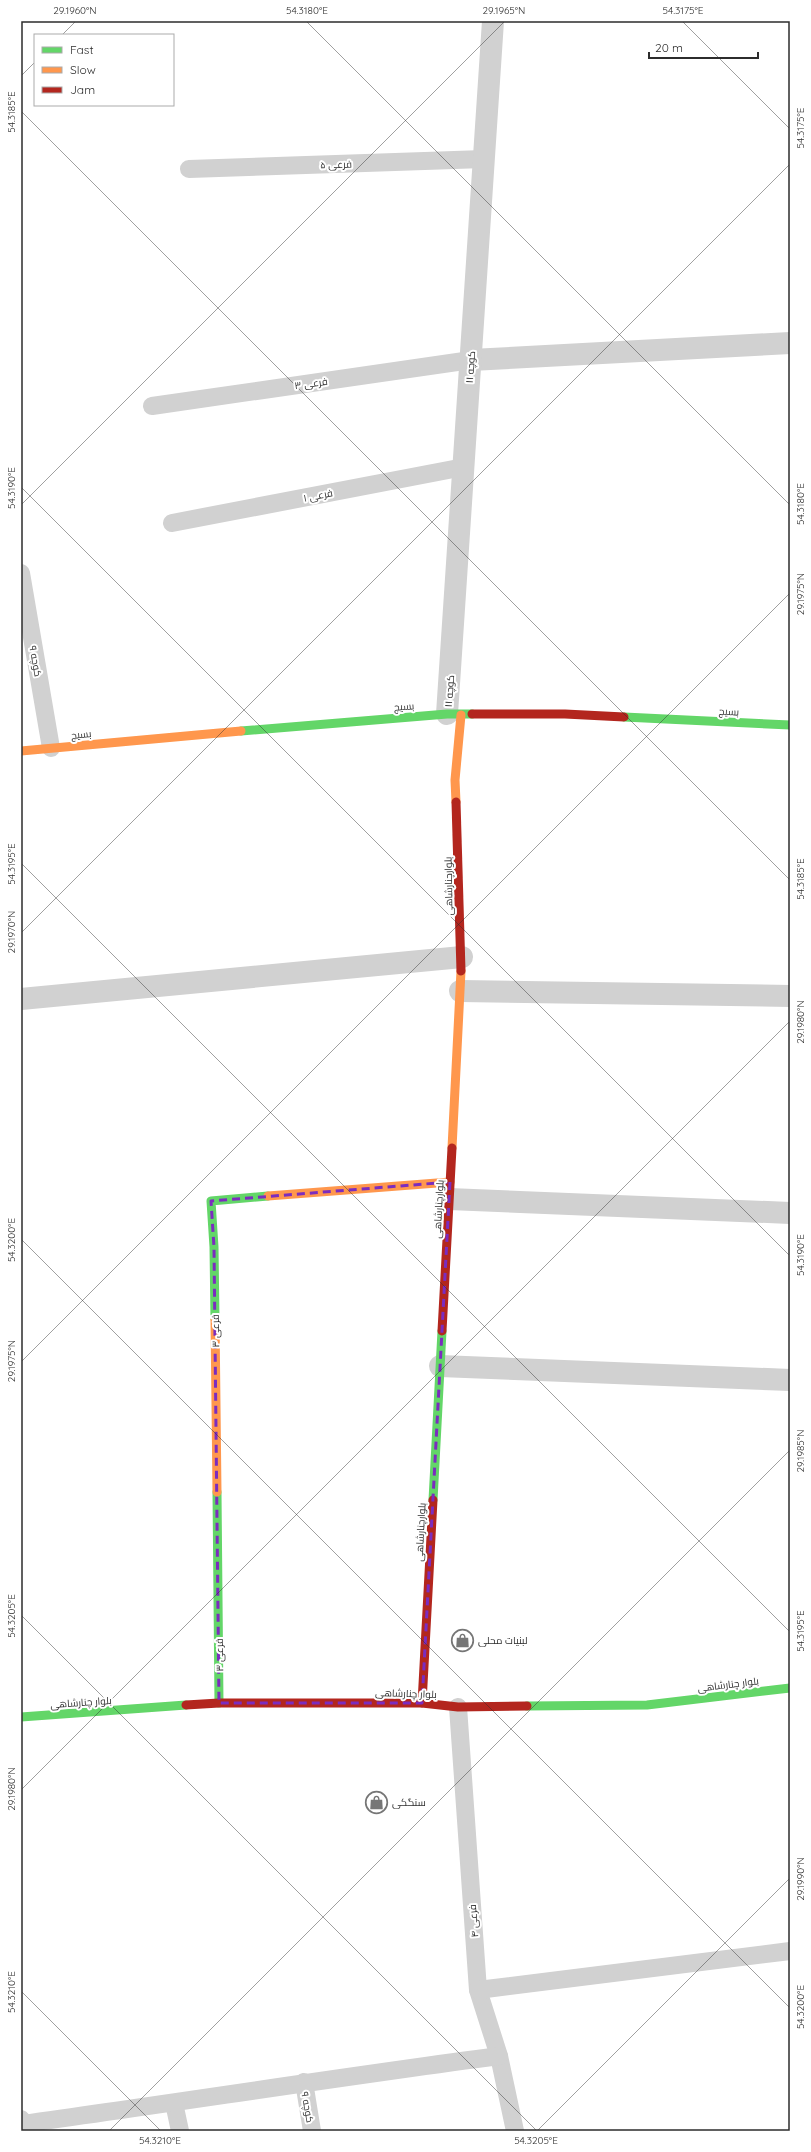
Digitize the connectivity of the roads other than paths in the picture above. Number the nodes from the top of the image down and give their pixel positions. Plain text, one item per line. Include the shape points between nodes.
1 (494, 21) edge
2 (484, 159) junction
3 (189, 168) dead end
4 (790, 343) edge
5 (471, 360) junction
6 (152, 406) dead end
7 (464, 467) junction
8 (172, 523) dead end
9 (21, 574) edge
10 (454, 714) junction
11 (790, 725) edge
12 (51, 748) junction
13 (21, 751) edge
14 (462, 957) junction
15 (460, 991) junction
16 (790, 996) edge
17 (21, 999) edge
18 (450, 1191) junction
19 (790, 1213) edge
20 (440, 1366) junction
21 (790, 1380) edge
22 (790, 1688) edge
23 (220, 1703) junction
24 (422, 1703) junction
25 (458, 1707) junction
26 (21, 1717) edge
27 (790, 1952) edge
28 (478, 1990) junction
29 (499, 2056) junction
30 (304, 2082) junction
31 (174, 2103) junction
32 (21, 2119) edge
33 (180, 2131) edge
34 (312, 2131) edge
35 (515, 2131) edge

1 - 2 street, کوچه ۱۱
2 - 3 lane, فرعی ۵
2 - 5 street, کوچه ۱۱
4 - 5 street
5 - 6 lane, فرعی ۳
5 - 7 street, کوچه ۱۱
7 - 8 lane, فرعی ۱
7 - 10 street, کوچه ۱۱
9 - 12 lane, کوچه ۹
10 - 11 street, بسیج via 565,714
10 - 12 street, بسیج
10 - 14 street, بلوارچنارشاهی via 458,897
12 - 13 street, بسیج
14 - 15 street, بلوارچنارشاهی
14 - 17 street
15 - 16 street
15 - 18 street, بلوارچنارشاهی
18 - 19 street
18 - 20 street, بلوارچنارشاهی
18 - 23 street, فرعی ۳ via 211,1200 214,1247
20 - 21 street
20 - 24 street, بلوارچنارشاهی
22 - 25 street, بلوار چنارشاهی via 647,1705
23 - 24 street, بلوار چنارشاهی
23 - 26 street, بلوار چنارشاهی
24 - 25 street, بلوار چنارشاهی
25 - 28 lane, فرعی ۴
27 - 28 lane
28 - 29 lane, فرعی ۴
29 - 30 lane
29 - 35 lane, فرعی ۴
30 - 31 lane
30 - 34 lane, کوچه ۹
31 - 32 lane via 22,2124
31 - 33 lane

